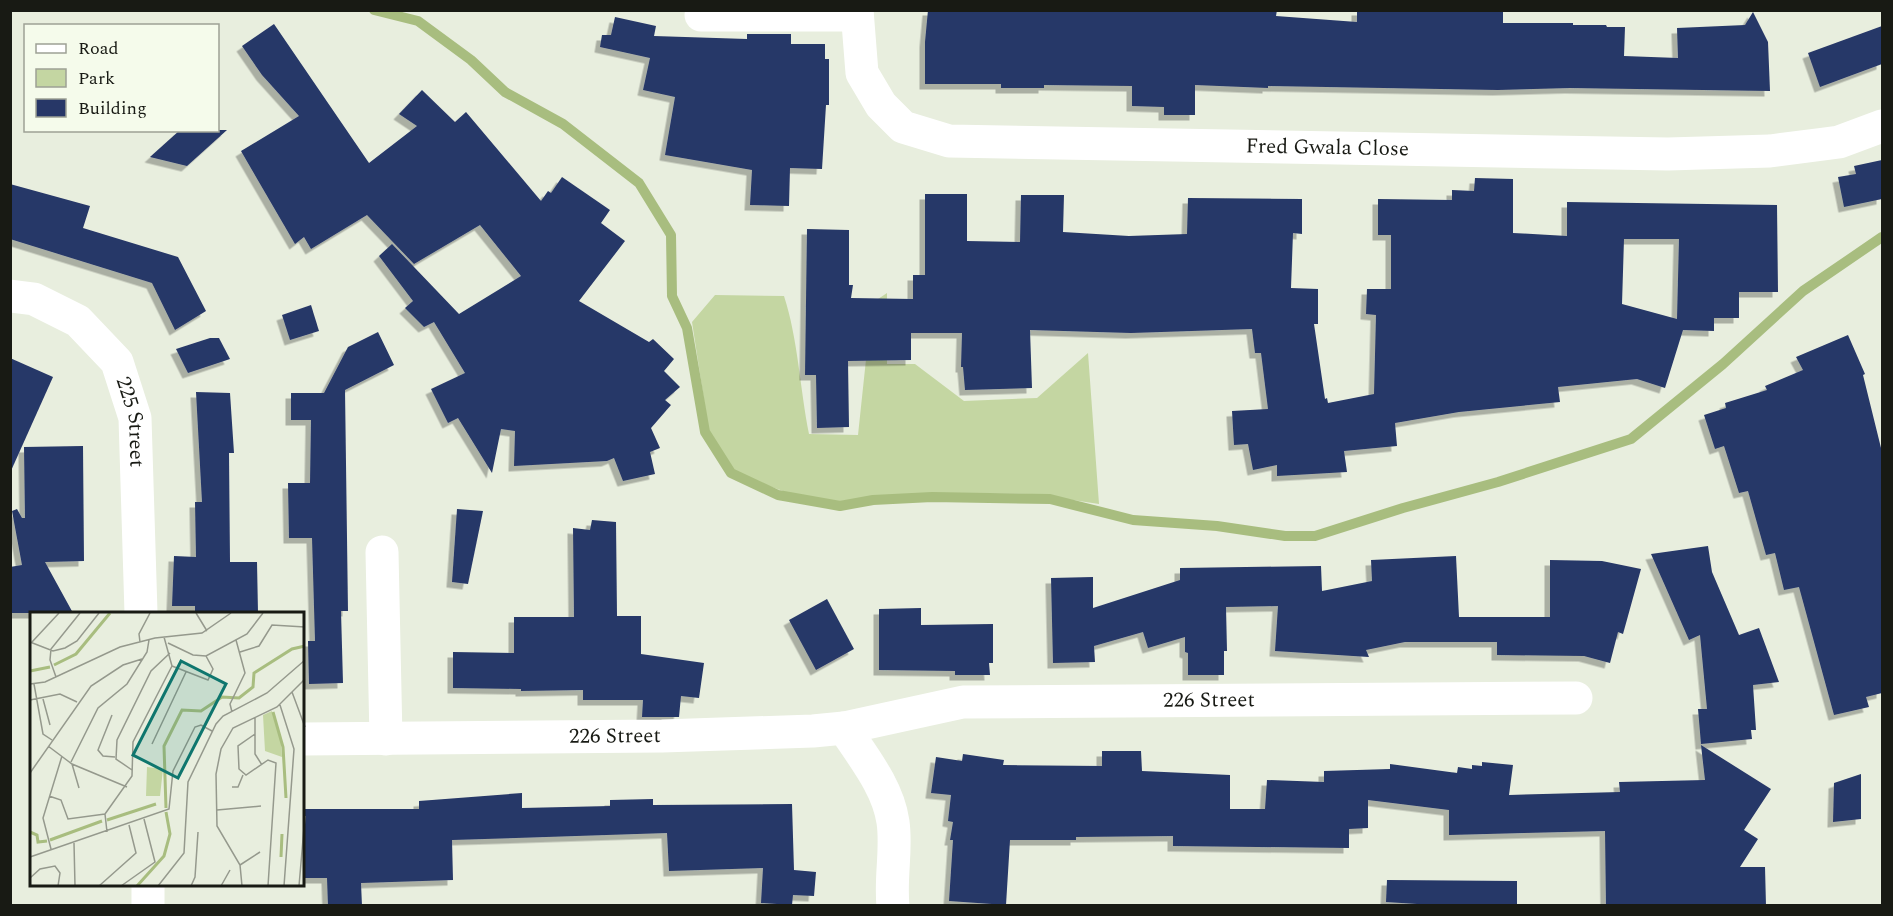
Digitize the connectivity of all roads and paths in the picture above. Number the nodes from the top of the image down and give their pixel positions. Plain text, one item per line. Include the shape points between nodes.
1 (857, 13) edge
2 (701, 15) dead end
3 (1882, 126) edge
4 (10, 296) edge
5 (382, 552) dead end
6 (141, 612) edge
7 (1576, 698) dead end
8 (844, 728) junction
9 (304, 739) edge
10 (386, 739) junction
11 (148, 886) edge
12 (148, 906) edge
13 (893, 906) edge

1 - 2 street
1 - 3 street, Fred Gwala Close via 862,73 881,105 903,127 949,141 1668,154 1770,152 1839,142
4 - 6 street, 225 Street via 34,299 78,321 117,362 135,418
5 - 10 street
7 - 8 street, 226 Street via 963,702
8 - 10 street, 226 Street via 662,736
8 - 13 street via 889,800 894,824
9 - 10 street, 226 Street
11 - 12 street

